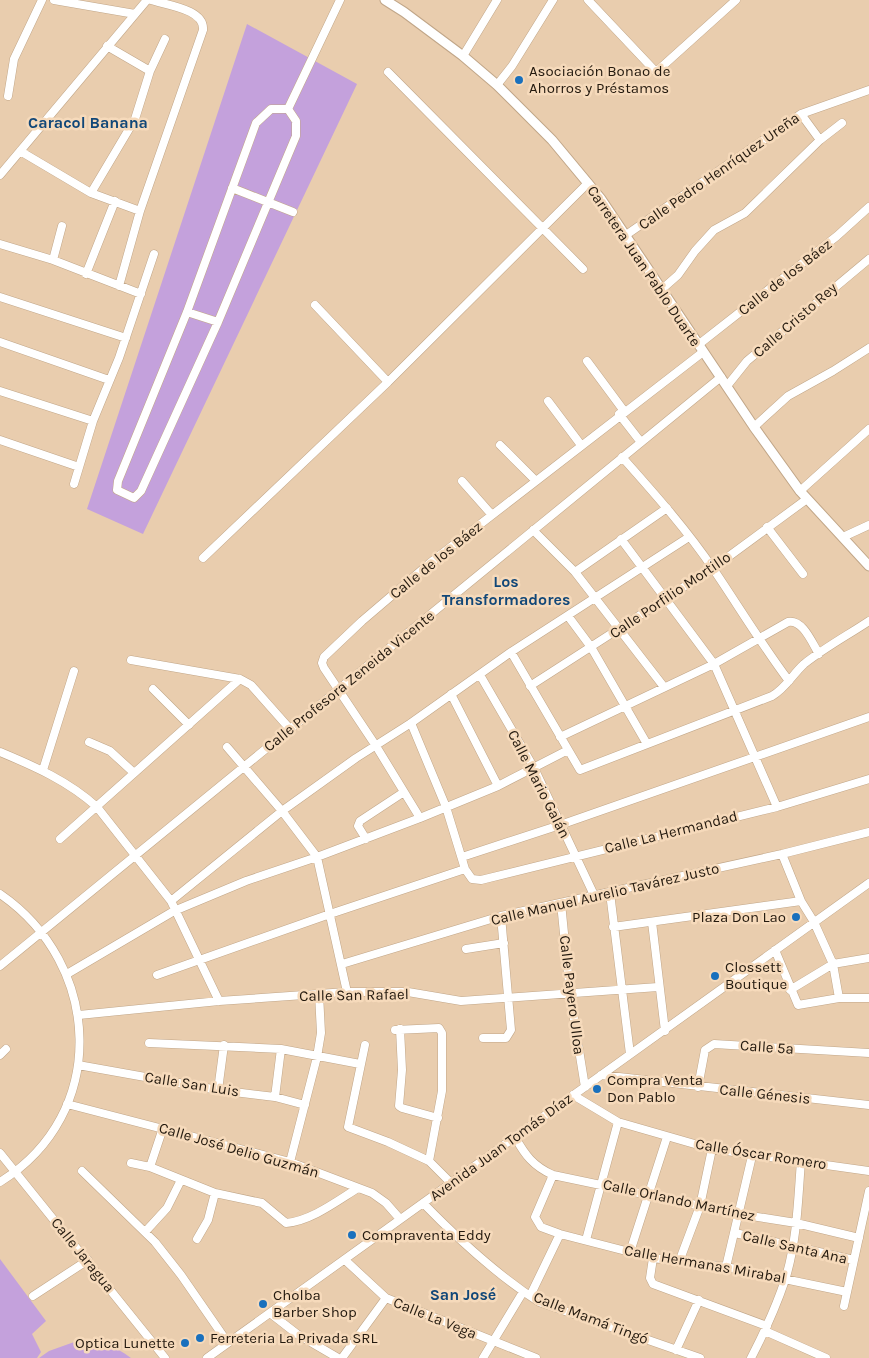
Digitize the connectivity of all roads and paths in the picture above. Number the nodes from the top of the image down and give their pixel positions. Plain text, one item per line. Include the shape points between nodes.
1 (42, 0) edge
2 (54, 0) edge
3 (147, 0) edge
4 (151, 0) edge
5 (340, 0) edge
6 (385, 0) edge
7 (497, 0) edge
8 (553, 0) edge
9 (588, 0) edge
10 (736, 0) edge
11 (136, 14) junction
12 (165, 39) dead end
13 (107, 46) junction
14 (463, 56) junction
15 (150, 71) junction
16 (388, 72) dead end
17 (497, 85) junction
18 (869, 90) edge
19 (8, 96) dead end
20 (288, 109) junction
21 (801, 114) junction
22 (842, 123) dead end
23 (820, 140) junction
24 (20, 151) junction
25 (0, 174) edge
26 (588, 183) junction
27 (232, 188) junction
28 (91, 193) junction
29 (115, 201) junction
30 (269, 203) junction
31 (869, 207) edge
32 (140, 210) junction
33 (293, 212) dead end
34 (62, 226) dead end
35 (544, 228) junction
36 (626, 235) junction
37 (0, 244) edge
38 (154, 254) dead end
39 (869, 259) edge
40 (53, 260) junction
41 (583, 269) dead end
42 (86, 274) junction
43 (119, 286) junction
44 (661, 290) junction
45 (141, 294) junction
46 (0, 297) edge
47 (315, 305) dead end
48 (187, 312) junction
49 (218, 322) junction
50 (126, 338) junction
51 (0, 343) edge
52 (700, 348) junction
53 (869, 348) edge
54 (587, 361) dead end
55 (721, 377) junction
56 (110, 380) junction
57 (388, 382) junction
58 (727, 386) junction
59 (0, 391) edge
60 (548, 401) dead end
61 (622, 413) junction
62 (93, 421) junction
63 (754, 427) junction
64 (869, 429) edge
65 (0, 440) edge
66 (640, 441) junction
67 (500, 445) dead end
68 (581, 445) junction
69 (622, 457) junction
70 (79, 467) junction
71 (462, 481) dead end
72 (536, 481) junction
73 (74, 484) dead end
74 (800, 491) junction
75 (807, 499) junction
76 (667, 508) junction
77 (492, 515) junction
78 (869, 519) edge
79 (869, 525) edge
80 (767, 527) junction
81 (533, 530) junction
82 (858, 531) junction
83 (689, 537) junction
84 (843, 537) junction
85 (621, 539) junction
86 (203, 558) dead end
87 (869, 566) edge
88 (641, 567) junction
89 (713, 568) junction
90 (574, 572) junction
91 (803, 574) dead end
92 (595, 598) junction
93 (668, 599) junction
94 (568, 616) junction
95 (869, 621) edge
96 (621, 630) junction
97 (758, 639) junction
98 (590, 647) junction
99 (511, 652) junction
100 (819, 654) junction
101 (131, 660) dead end
102 (714, 664) junction
103 (74, 671) dead end
104 (480, 675) junction
105 (240, 679) junction
106 (789, 681) junction
107 (530, 686) junction
108 (664, 687) junction
109 (154, 688) dead end
110 (338, 690) junction
111 (451, 694) junction
112 (624, 706) junction
113 (735, 712) junction
114 (869, 716) edge
115 (411, 723) junction
116 (189, 725) junction
117 (290, 729) junction
118 (560, 737) junction
119 (90, 742) dead end
120 (647, 744) junction
121 (376, 746) junction
122 (227, 747) dead end
123 (568, 750) junction
124 (0, 752) edge
125 (757, 757) junction
126 (244, 765) junction
127 (534, 768) junction
128 (43, 770) junction
129 (134, 772) junction
130 (869, 778) edge
131 (498, 786) junction
132 (404, 792) junction
133 (97, 807) junction
134 (446, 807) junction
135 (777, 807) junction
136 (282, 811) junction
137 (420, 818) junction
138 (560, 825) junction
139 (869, 832) edge
140 (60, 839) dead end
141 (366, 839) junction
142 (782, 854) junction
143 (575, 855) junction
144 (136, 857) junction
145 (317, 857) junction
146 (462, 857) junction
147 (465, 870) junction
148 (869, 884) edge
149 (610, 892) junction
150 (0, 894) edge
151 (594, 895) junction
152 (171, 901) junction
153 (801, 901) junction
154 (561, 903) junction
155 (174, 911) junction
156 (330, 914) junction
157 (501, 916) junction
158 (652, 922) junction
159 (814, 922) junction
160 (613, 927) junction
161 (42, 932) junction
162 (504, 943) junction
163 (466, 949) dead end
164 (775, 950) junction
165 (869, 958) edge
166 (199, 960) junction
167 (342, 964) junction
168 (833, 964) junction
169 (0, 966) edge
170 (67, 974) junction
171 (157, 975) dead end
172 (658, 987) junction
173 (621, 990) junction
174 (790, 990) junction
175 (347, 992) junction
176 (319, 994) junction
177 (570, 994) junction
178 (509, 998) junction
179 (838, 998) junction
180 (869, 998) edge
181 (219, 1001) junction
182 (79, 1015) junction
183 (665, 1031) junction
184 (483, 1038) dead end
185 (149, 1043) dead end
186 (224, 1045) junction
187 (365, 1045) dead end
188 (6, 1049) dead end
189 (281, 1049) junction
190 (630, 1054) junction
191 (869, 1054) edge
192 (0, 1055) edge
193 (317, 1057) junction
194 (360, 1064) junction
195 (78, 1065) junction
196 (601, 1075) junction
197 (584, 1087) junction
198 (698, 1087) junction
199 (218, 1090) junction
200 (573, 1095) junction
201 (275, 1097) junction
202 (67, 1104) junction
203 (305, 1105) junction
204 (869, 1105) edge
205 (438, 1118) junction
206 (618, 1122) junction
207 (164, 1128) junction
208 (515, 1137) junction
209 (667, 1137) junction
210 (712, 1148) junction
211 (0, 1154) edge
212 (752, 1156) junction
213 (429, 1161) junction
214 (290, 1162) junction
215 (801, 1162) junction
216 (131, 1163) dead end
217 (150, 1167) junction
218 (82, 1171) dead end
219 (869, 1171) edge
220 (15, 1172) junction
221 (553, 1175) junction
222 (181, 1180) junction
223 (0, 1182) edge
224 (451, 1183) junction
225 (602, 1184) junction
226 (358, 1188) junction
227 (869, 1191) edge
228 (215, 1193) junction
229 (650, 1196) junction
230 (423, 1203) junction
231 (700, 1206) junction
232 (739, 1214) junction
233 (400, 1220) junction
234 (796, 1222) junction
235 (145, 1232) junction
236 (735, 1233) junction
237 (560, 1234) junction
238 (860, 1238) junction
239 (197, 1240) dead end
240 (586, 1240) junction
241 (791, 1245) junction
242 (630, 1252) junction
243 (653, 1258) junction
244 (88, 1260) junction
245 (345, 1260) junction
246 (854, 1260) junction
247 (680, 1262) junction
248 (726, 1267) junction
249 (785, 1279) junction
250 (847, 1292) junction
251 (527, 1294) junction
252 (33, 1296) dead end
253 (386, 1298) junction
254 (699, 1300) junction
255 (844, 1306) dead end
256 (270, 1313) junction
257 (766, 1328) junction
258 (492, 1340) junction
259 (228, 1342) junction
260 (676, 1350) junction
261 (165, 1358) edge
262 (207, 1358) edge
263 (338, 1358) edge
264 (342, 1358) edge
265 (483, 1358) edge
266 (536, 1358) edge
267 (700, 1358) edge
268 (751, 1358) edge
269 (826, 1358) edge

1 - 19 street via 14,59
2 - 11 street
3 - 11 street
4 - 32 street via 194,14 204,24
5 - 20 street
6 - 14 main road, Carretera Juan Pablo Duarte
7 - 14 street
8 - 17 street
9 - 10 street via 656,72
11 - 13 street
12 - 15 street
13 - 15 street
13 - 24 street
14 - 17 main road, Carretera Juan Pablo Duarte
15 - 28 street via 135,119
16 - 35 street
17 - 26 main road, Carretera Juan Pablo Duarte via 552,140
18 - 21 street, Calle Pedro Henríquez Ureña
20 - 27 street via 271,109 256,124
20 - 30 street via 296,121 296,136
21 - 23 street
21 - 36 street, Calle Pedro Henríquez Ureña
22 - 23 street
23 - 44 street via 745,213 714,230 678,275
24 - 25 street
24 - 28 street
26 - 35 street
26 - 36 main road, Carretera Juan Pablo Duarte
27 - 30 street
27 - 48 street
28 - 29 street
29 - 32 street
29 - 42 street
30 - 33 street
30 - 49 street
31 - 52 street, Calle de los Báez
32 - 43 street
34 - 40 street
35 - 41 street
35 - 57 street
36 - 44 main road, Carretera Juan Pablo Duarte
37 - 40 street
38 - 45 street
39 - 58 street, Calle Cristo Rey via 747,361
40 - 42 street
42 - 43 street
43 - 45 street
44 - 52 main road, Carretera Juan Pablo Duarte
45 - 50 street
46 - 50 street
47 - 57 street
48 - 49 street
48 - 49 street via 118,481 117,490 134,498 141,491
50 - 56 street
51 - 56 street
52 - 55 main road, Carretera Juan Pablo Duarte
52 - 61 street, Calle de los Báez
53 - 63 street via 788,396
54 - 61 street
55 - 58 main road, Carretera Juan Pablo Duarte
55 - 66 street, Calle Profesora Zeneida Vicente
56 - 62 street
57 - 86 street
58 - 63 main road, Carretera Juan Pablo Duarte
59 - 62 street
60 - 68 street
61 - 66 street
61 - 68 street, Calle de los Báez
62 - 70 street
63 - 74 main road, Carretera Juan Pablo Duarte
64 - 74 street
65 - 70 street
66 - 69 street, Calle Profesora Zeneida Vicente
67 - 72 street
68 - 72 street, Calle de los Báez
69 - 76 street
69 - 81 street, Calle Profesora Zeneida Vicente
70 - 73 street
71 - 77 street
72 - 77 street, Calle de los Báez
74 - 75 main road, Carretera Juan Pablo Duarte
75 - 80 street, Calle Porfilio Mortillo
75 - 84 main road, Carretera Juan Pablo Duarte
76 - 83 street
76 - 85 street
77 - 110 street, Calle de los Báez via 407,582 324,657 322,662
78 - 82 street
79 - 82 street
80 - 89 street, Calle Porfilio Mortillo
80 - 91 street
81 - 90 street
81 - 110 street, Calle Profesora Zeneida Vicente
82 - 84 street
83 - 88 street
83 - 89 street
84 - 87 main road, Carretera Juan Pablo Duarte
85 - 88 street
85 - 90 street
88 - 92 street
88 - 93 street
89 - 93 street, Calle Porfilio Mortillo
89 - 97 street
90 - 92 street
92 - 94 street
92 - 96 street
93 - 96 street, Calle Porfilio Mortillo
93 - 102 street
94 - 98 street
94 - 99 street
95 - 100 street
96 - 98 street, Calle Porfilio Mortillo
96 - 108 street
97 - 100 street via 794,621 800,624
97 - 102 street
97 - 106 street
98 - 107 street, Calle Porfilio Mortillo
98 - 112 street
99 - 104 street
99 - 107 street
100 - 106 street
101 - 105 street
102 - 108 street
102 - 113 street
103 - 128 street
104 - 111 street
104 - 127 street, Calle Mario Galán
105 - 116 street
105 - 117 street via 251,685
106 - 113 street via 778,693
107 - 118 street
108 - 112 street
109 - 116 street
110 - 117 street, Calle Profesora Zeneida Vicente
110 - 121 street, Calle de los Báez
111 - 115 street
111 - 131 street
112 - 118 street
112 - 120 street
113 - 120 street
113 - 125 street
114 - 125 street
115 - 121 street
115 - 134 street
116 - 129 street
117 - 126 street, Calle Profesora Zeneida Vicente
118 - 123 street
119 - 129 street via 110,751
120 - 123 street via 580,770
121 - 132 street, Calle de los Báez
121 - 136 street
122 - 126 street
123 - 127 street
124 - 128 street
125 - 135 street
125 - 138 street
126 - 136 street
126 - 144 street, Calle Profesora Zeneida Vicente
127 - 131 street
127 - 138 street, Calle Mario Galán
128 - 133 street via 84,795
129 - 133 street
130 - 135 street, Calle La Hermandad
131 - 134 street
132 - 137 street, Calle de los Báez
132 - 141 street via 360,822 358,826
133 - 140 street
133 - 144 street
134 - 137 street
134 - 146 street
135 - 143 street, Calle La Hermandad
136 - 145 street
136 - 152 street
137 - 141 street
138 - 143 street, Calle Mario Galán
138 - 146 street
139 - 142 street, Calle Manuel Aurelio Tavárez Justo
141 - 145 street
142 - 149 street, Calle Manuel Aurelio Tavárez Justo
142 - 153 street
143 - 147 street, Calle La Hermandad via 481,880 472,879
143 - 151 street, Calle Mario Galán
144 - 152 street
144 - 161 street, Calle Profesora Zeneida Vicente
145 - 155 street via 246,881
145 - 156 street
146 - 147 street
147 - 156 street
148 - 159 street, Avenida Juan Tomás Díaz
149 - 151 street, Calle Manuel Aurelio Tavárez Justo
149 - 160 street
150 - 161 street
151 - 154 street, Calle Manuel Aurelio Tavárez Justo
152 - 155 street
153 - 158 street
153 - 159 street
154 - 157 street, Calle Manuel Aurelio Tavárez Justo
154 - 177 street, Calle Payero Ulloa
155 - 166 street
155 - 170 street
156 - 166 street
156 - 167 street
157 - 162 street
157 - 167 street, Calle Manuel Aurelio Tavárez Justo
158 - 160 street
158 - 172 street
159 - 164 street, Avenida Juan Tomás Díaz
159 - 168 street
160 - 173 street
161 - 169 street, Calle Profesora Zeneida Vicente
161 - 170 street
162 - 163 street
162 - 178 street
164 - 174 street
164 - 183 street, Avenida Juan Tomás Díaz
165 - 168 street
166 - 171 street
166 - 181 street
167 - 175 street
168 - 174 street
168 - 179 street
170 - 182 street
172 - 173 street, Calle San Rafael
172 - 183 street
173 - 177 street, Calle San Rafael
173 - 190 street
174 - 179 street via 800,1005
175 - 176 street, Calle San Rafael
175 - 178 street, Calle San Rafael via 408,992 461,1001
176 - 181 street, Calle San Rafael
176 - 193 street
177 - 178 street, Calle San Rafael
177 - 197 street, Calle Payero Ulloa
178 - 184 street via 510,1035 506,1038
179 - 180 street
181 - 182 street, Calle San Rafael
182 - 195 street
183 - 190 street, Avenida Juan Tomás Díaz
185 - 186 street
186 - 189 street
186 - 199 street
187 - 194 street
188 - 192 street
189 - 193 street
189 - 201 street
190 - 196 street, Avenida Juan Tomás Díaz
191 - 198 street, Calle 5ª via 714,1044 705,1050
193 - 194 street
193 - 203 street
194 - 213 street via 348,1127
195 - 199 street, Calle San Luis
195 - 202 street
196 - 197 street, Avenida Juan Tomás Díaz
196 - 198 street, Calle Génesis
197 - 200 street, Avenida Juan Tomás Díaz
198 - 204 street, Calle Génesis
199 - 201 street, Calle San Luis
200 - 206 street, Calle Óscar Romero
200 - 208 street, Avenida Juan Tomás Díaz
201 - 203 street, Calle San Luis
202 - 207 street, Calle José Delio Guzmán
202 - 220 street via 46,1140
203 - 214 street
205 - 205 street via 442,1091 442,1033 438,1028 398,1029 402,1070 399,1106
205 - 213 street
206 - 209 street, Calle Óscar Romero
206 - 225 street
207 - 214 street, Calle José Delio Guzmán
207 - 217 street
208 - 221 street, Calle Orlando Martínez via 528,1159 540,1170
208 - 224 street, Avenida Juan Tomás Díaz
209 - 210 street, Calle Óscar Romero
209 - 229 street
210 - 212 street, Calle Óscar Romero
210 - 231 street
211 - 220 street, Calle Jaragua
212 - 215 street, Calle Óscar Romero
212 - 232 street
213 - 224 street
214 - 226 street, Calle José Delio Guzmán
215 - 219 street, Calle Óscar Romero
215 - 234 street
216 - 217 street
217 - 222 street
218 - 235 street
220 - 223 street
220 - 244 street, Calle Jaragua
221 - 225 street, Calle Orlando Martínez
221 - 237 street, Calle Hermanas Mirabal via 535,1217 541,1227
222 - 228 street
222 - 235 street via 167,1208
224 - 230 street, Avenida Juan Tomás Díaz
225 - 229 street, Calle Orlando Martínez
225 - 240 street
226 - 228 street via 326,1208 286,1223 262,1203
226 - 233 street, Calle José Delio Guzmán via 386,1203
227 - 238 street
228 - 239 street via 208,1220
229 - 231 street, Calle Orlando Martínez
229 - 242 street
230 - 233 street, Avenida Juan Tomás Díaz
230 - 251 street, Calle Mamá Tingó via 453,1233
231 - 232 street, Calle Orlando Martínez
231 - 247 street
232 - 234 street, Calle Orlando Martínez
232 - 236 street
233 - 245 street, Avenida Juan Tomás Díaz
234 - 238 street, Calle Orlando Martínez
234 - 241 street
235 - 259 street via 182,1275
236 - 241 street, Calle Santa Ana
236 - 248 street
237 - 240 street, Calle Hermanas Mirabal
237 - 251 street
238 - 246 street
240 - 242 street, Calle Hermanas Mirabal
241 - 246 street, Calle Santa Ana
241 - 249 street
242 - 243 street, Calle Hermanas Mirabal
243 - 247 street, Calle Hermanas Mirabal
243 - 254 street via 650,1278 653,1284
244 - 252 street
244 - 261 street, Calle Jaragua
245 - 253 street, Calle La Vega
245 - 256 street, Avenida Juan Tomás Díaz
246 - 250 street
247 - 248 street, Calle Hermanas Mirabal
248 - 249 street, Calle Hermanas Mirabal
249 - 250 street, Calle Hermanas Mirabal
249 - 257 street
250 - 255 street
251 - 258 street
251 - 260 street, Calle Mamá Tingó via 540,1302
253 - 258 street, Calle La Vega
253 - 264 street
254 - 257 street
254 - 260 street
256 - 259 street, Avenida Juan Tomás Díaz
256 - 263 street via 297,1334
257 - 268 street
257 - 269 street
258 - 265 street
258 - 266 street, Calle La Vega
259 - 262 street, Avenida Juan Tomás Díaz
260 - 267 street, Calle Mamá Tingó

